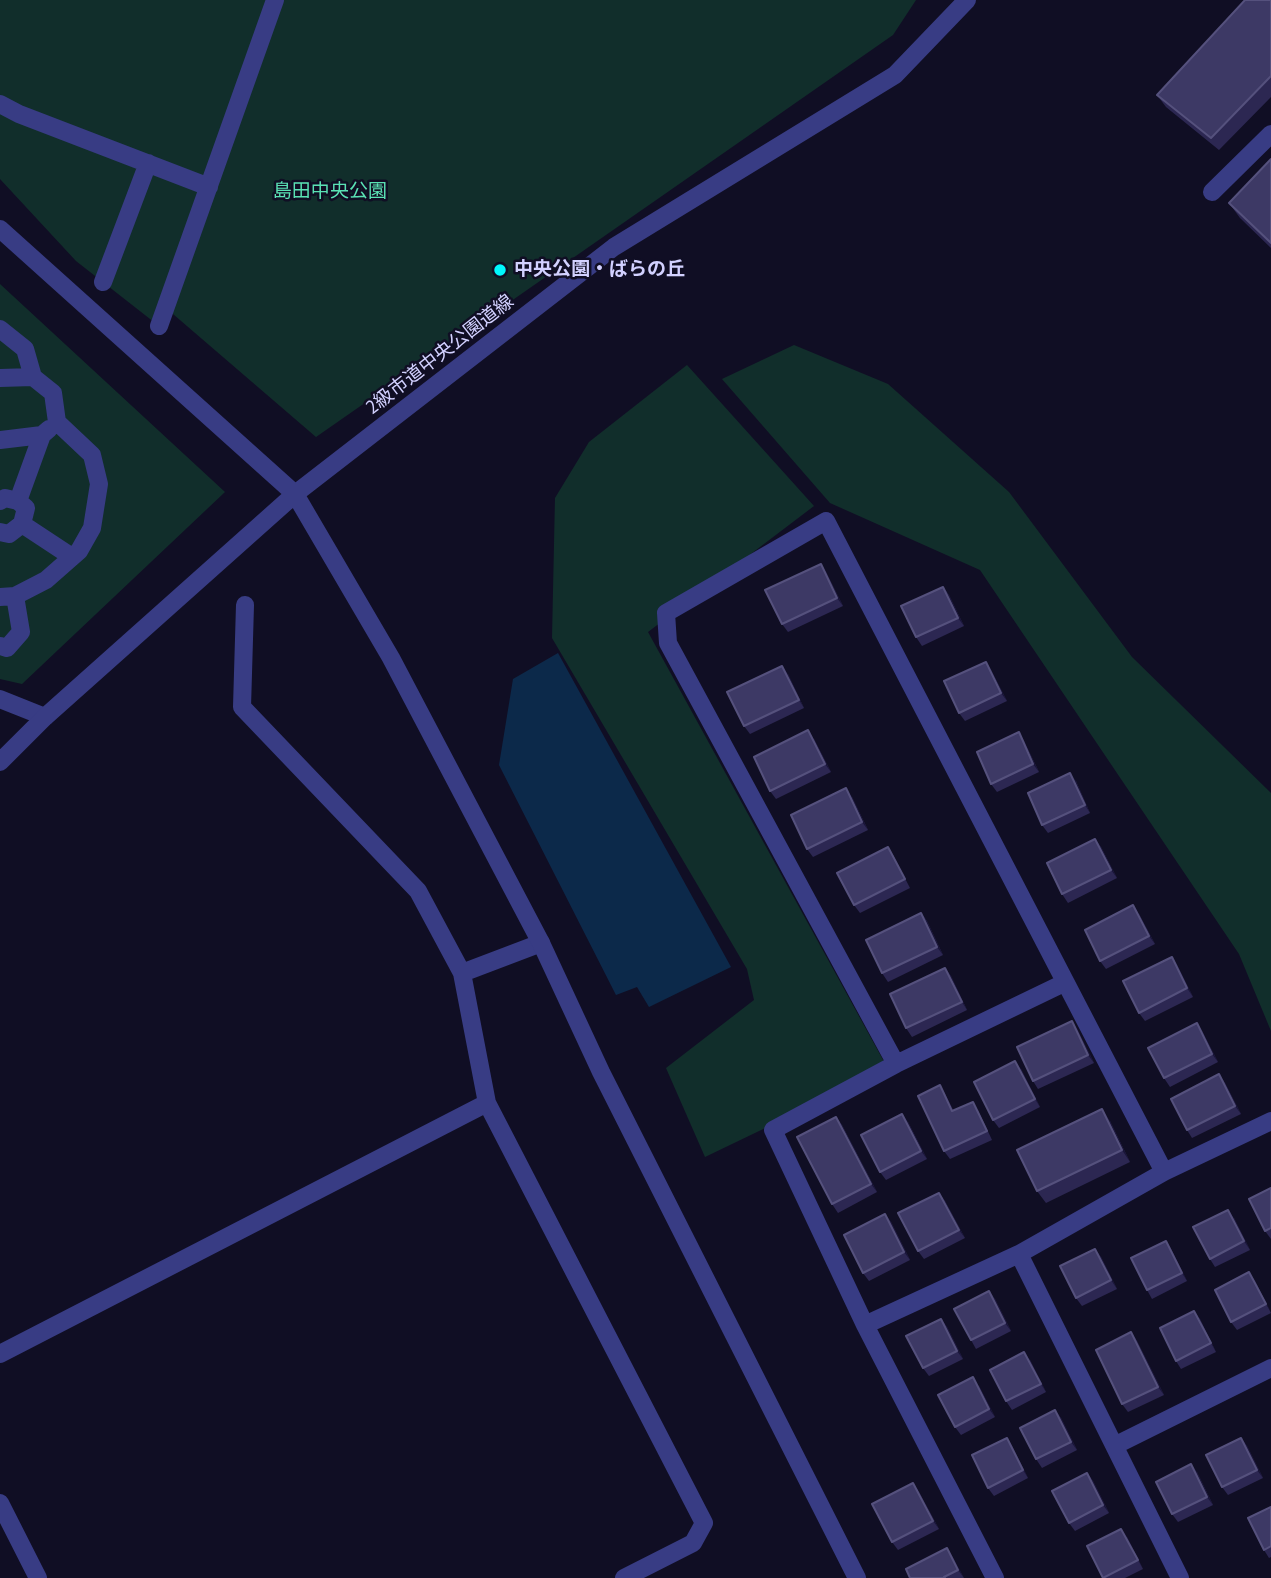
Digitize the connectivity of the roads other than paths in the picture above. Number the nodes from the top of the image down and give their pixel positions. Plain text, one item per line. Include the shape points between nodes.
1 (275, 0) edge
2 (967, 0) edge
3 (0, 104) edge
4 (1271, 134) edge
5 (148, 163) junction
6 (209, 187) junction
7 (1212, 192) dead end
8 (0, 229) edge
9 (103, 282) dead end
10 (159, 326) dead end
11 (0, 329) edge
12 (33, 377) junction
13 (0, 378) edge
14 (57, 422) junction
15 (42, 435) junction
16 (0, 440) edge
17 (295, 494) junction
18 (0, 501) edge
19 (18, 501) junction
20 (22, 524) junction
21 (0, 532) edge
22 (72, 557) junction
23 (8, 596) edge
24 (245, 605) dead end
25 (0, 646) edge
26 (0, 699) edge
27 (45, 717) junction
28 (0, 762) edge
29 (541, 943) junction
30 (462, 973) junction
31 (1064, 983) junction
32 (896, 1064) junction
33 (487, 1103) junction
34 (1271, 1121) edge
35 (1164, 1172) junction
36 (1019, 1254) junction
37 (865, 1325) junction
38 (0, 1354) edge
39 (1271, 1368) edge
40 (1116, 1445) junction
41 (0, 1503) edge
42 (38, 1578) edge
43 (624, 1578) edge
44 (857, 1578) edge
45 (995, 1578) edge
46 (1180, 1578) edge

1 - 6 street
2 - 17 street, 2級市道中央公園道線 via 895,75 614,247
3 - 5 street
4 - 7 street
5 - 6 street
5 - 9 street
6 - 10 street
8 - 17 street
11 - 12 street via 25,349
12 - 13 street
12 - 14 street via 52,393
14 - 15 street
14 - 22 street via 92,455 99,484 92,528
15 - 16 street
15 - 19 street
17 - 27 street, 2級市道中央公園道線
17 - 29 street via 391,659
18 - 19 street
19 - 20 street via 26,508
20 - 21 street via 9,534
20 - 22 street
22 - 23 street via 46,580
23 - 25 street via 21,632 7,648
24 - 30 street via 242,707 418,891
26 - 27 street
27 - 28 street, 2級市道中央公園道線
29 - 30 street
29 - 44 street via 601,1072
30 - 33 street
31 - 32 street
31 - 32 street via 826,521 666,614 668,643
31 - 35 street
32 - 37 street via 773,1130
33 - 38 street
33 - 43 street via 704,1523 693,1543
34 - 35 street
35 - 36 street
36 - 37 street
36 - 40 street
37 - 45 street
39 - 40 street
40 - 46 street
41 - 42 street

